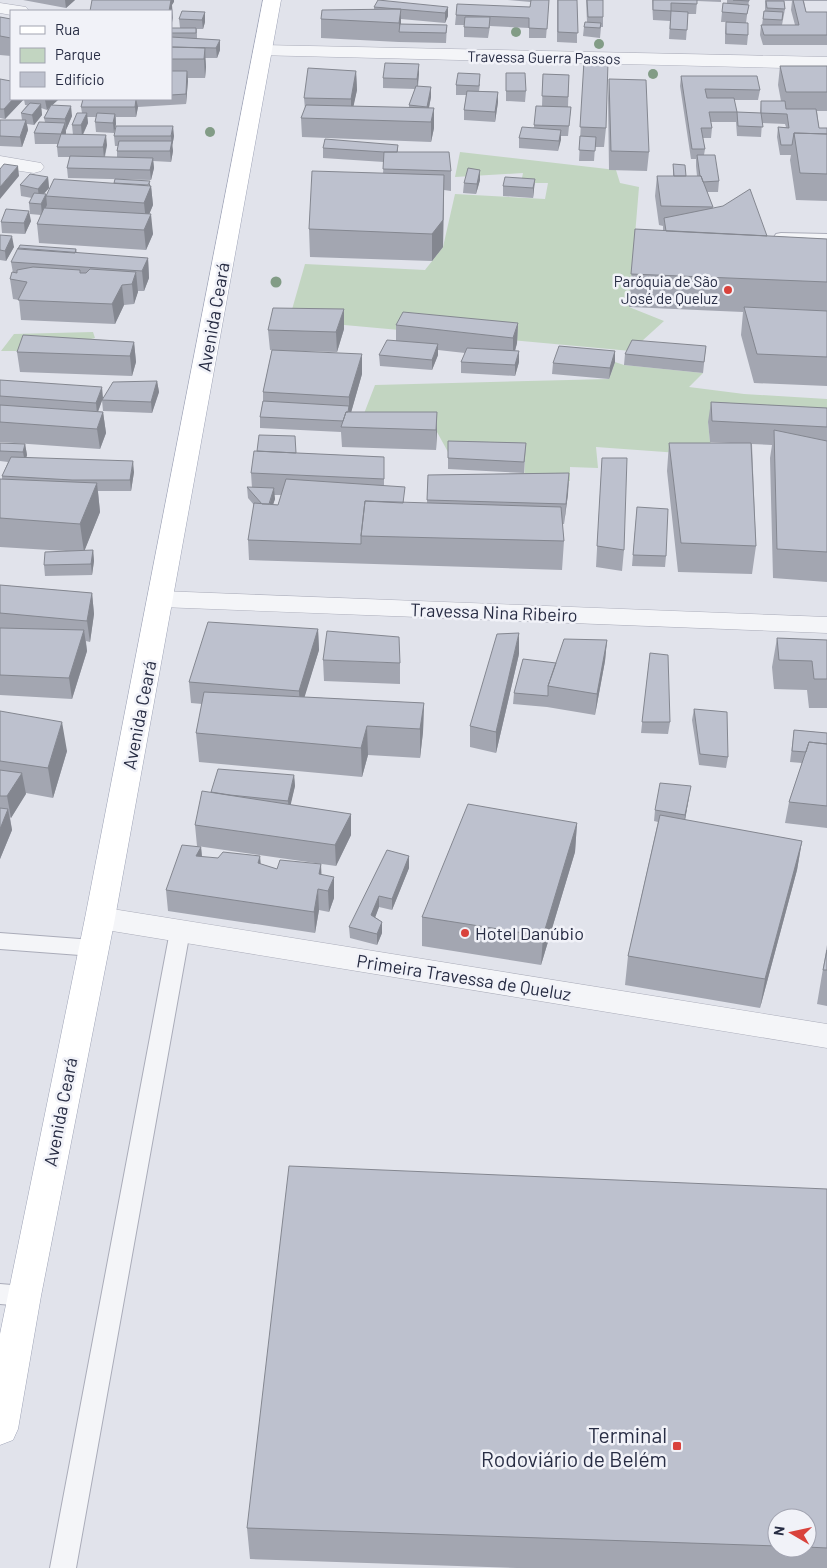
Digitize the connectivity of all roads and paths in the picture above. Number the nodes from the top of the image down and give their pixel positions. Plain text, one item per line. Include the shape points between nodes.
1 (272, 0) edge
2 (0, 8) edge
3 (13, 10) edge
4 (262, 51) junction
5 (827, 63) edge
6 (0, 162) edge
7 (34, 167) dead end
8 (771, 237) edge
9 (827, 238) edge
10 (161, 599) junction
11 (827, 625) edge
12 (100, 918) junction
13 (180, 931) junction
14 (0, 942) edge
15 (93, 948) junction
16 (827, 1036) edge
17 (12, 1295) edge
18 (0, 1428) edge
19 (63, 1568) edge

1 - 4 main road, Avenida Ceará
2 - 3 street
4 - 5 street, Travessa Guerra Passos
4 - 10 main road, Avenida Ceará
6 - 7 street
8 - 9 lane
10 - 11 street, Travessa Nina Ribeiro
10 - 12 main road, Avenida Ceará
12 - 13 street, Primeira Travessa de Queluz
12 - 15 main road, Avenida Ceará
13 - 16 street, Primeira Travessa de Queluz
13 - 19 lane
14 - 15 lane
15 - 17 main road, Avenida Ceará
17 - 18 main road, Avenida Ceará

